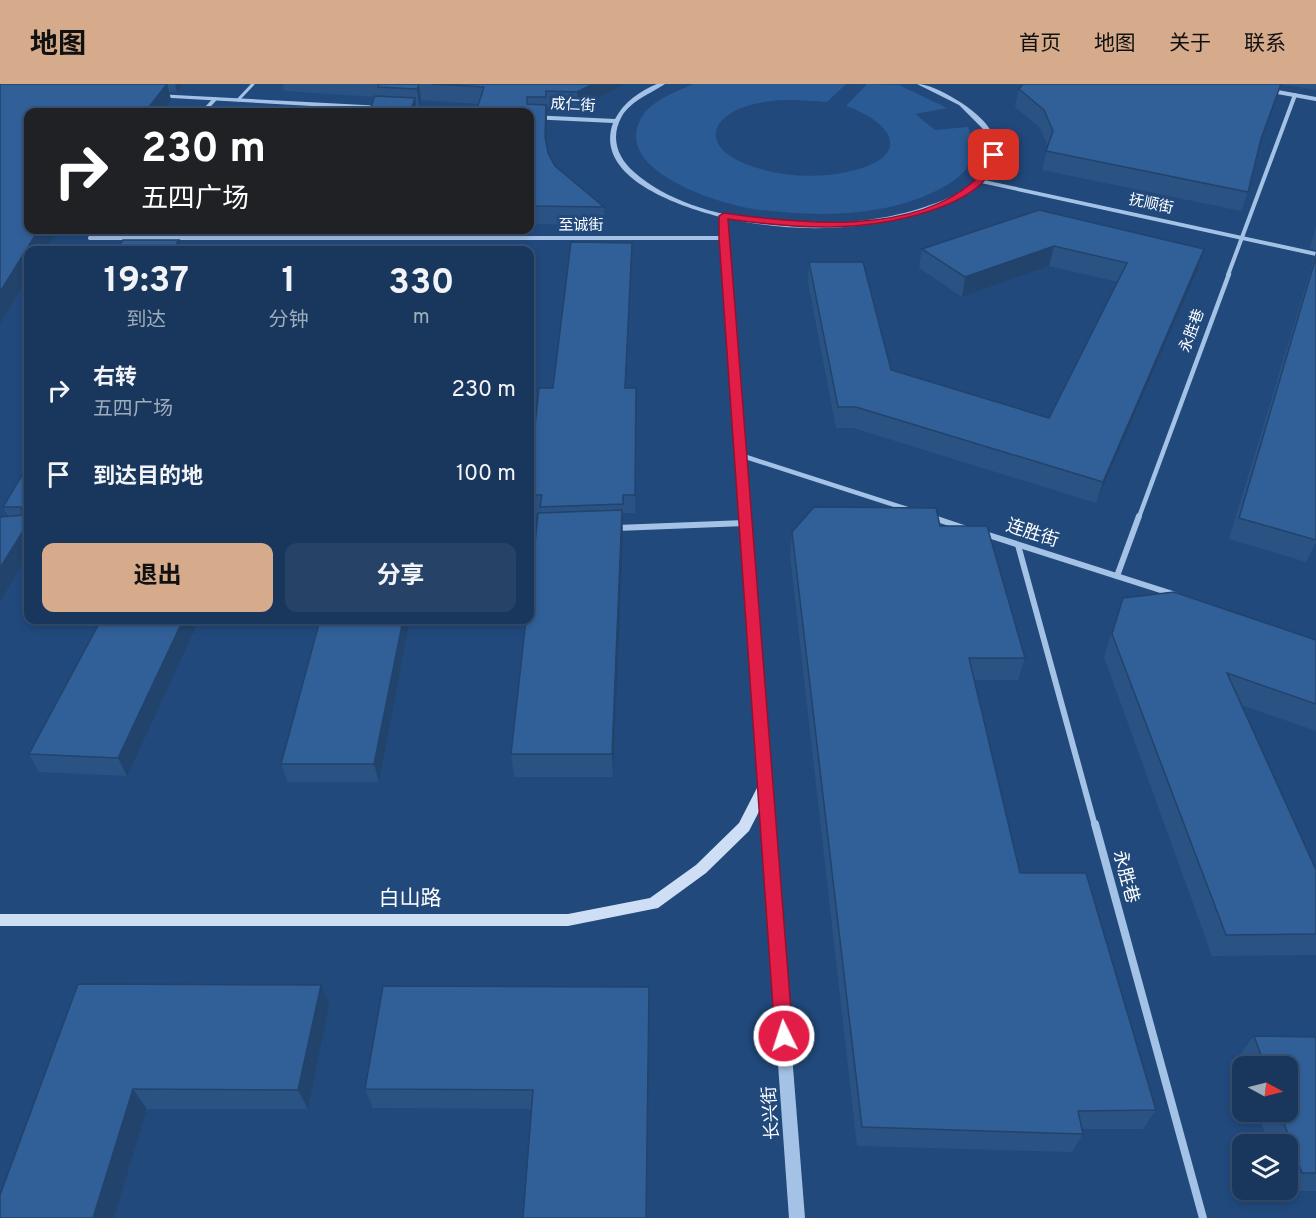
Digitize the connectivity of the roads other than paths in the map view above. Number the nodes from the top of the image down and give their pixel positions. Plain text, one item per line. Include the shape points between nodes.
1 (254, 84) edge
2 (663, 84) edge
3 (920, 84) edge
4 (1266, 89) edge
5 (143, 95) edge
6 (1295, 95) junction
7 (215, 99) junction
8 (1316, 99) edge
9 (238, 100) junction
10 (207, 108) edge
11 (370, 108) edge
12 (534, 117) edge
13 (615, 121) junction
14 (980, 181) junction
15 (724, 216) junction
16 (94, 234) edge
17 (723, 238) junction
18 (1241, 238) junction
19 (1316, 255) edge
20 (740, 455) junction
21 (918, 513) edge
22 (929, 516) edge
23 (745, 523) junction
24 (613, 528) edge
25 (553, 530) edge
26 (534, 531) edge
27 (1018, 545) junction
28 (1117, 576) junction
29 (1183, 598) edge
30 (765, 786) junction
31 (0, 920) edge
32 (798, 1218) edge
33 (1203, 1218) edge

1 - 9 lane
2 - 13 street via 631,102
3 - 14 street via 961,104 986,128 994,155
4 - 6 street
5 - 7 street
6 - 8 street
6 - 18 street, 永胜巷
7 - 9 street
7 - 10 street
9 - 11 street
12 - 13 street, 成仁街
13 - 15 street via 612,147 630,174 668,198
14 - 15 street via 949,202 903,217 846,225 784,225
14 - 18 street, 抚顺街
15 - 17 street, 长兴街
16 - 17 street, 至诚街 via 90,238
17 - 20 street, 长兴街
18 - 19 street, 抚顺街
18 - 28 street, 永胜巷
20 - 21 street
20 - 23 street, 长兴街
22 - 27 street, 连胜街
23 - 24 street
23 - 30 street, 长兴街
25 - 26 street
27 - 28 street, 连胜街
27 - 33 street, 永胜巷
28 - 29 street, 连胜街
30 - 31 main road, 白山路 via 744,827 701,869 653,904 568,920
30 - 32 street, 长兴街

